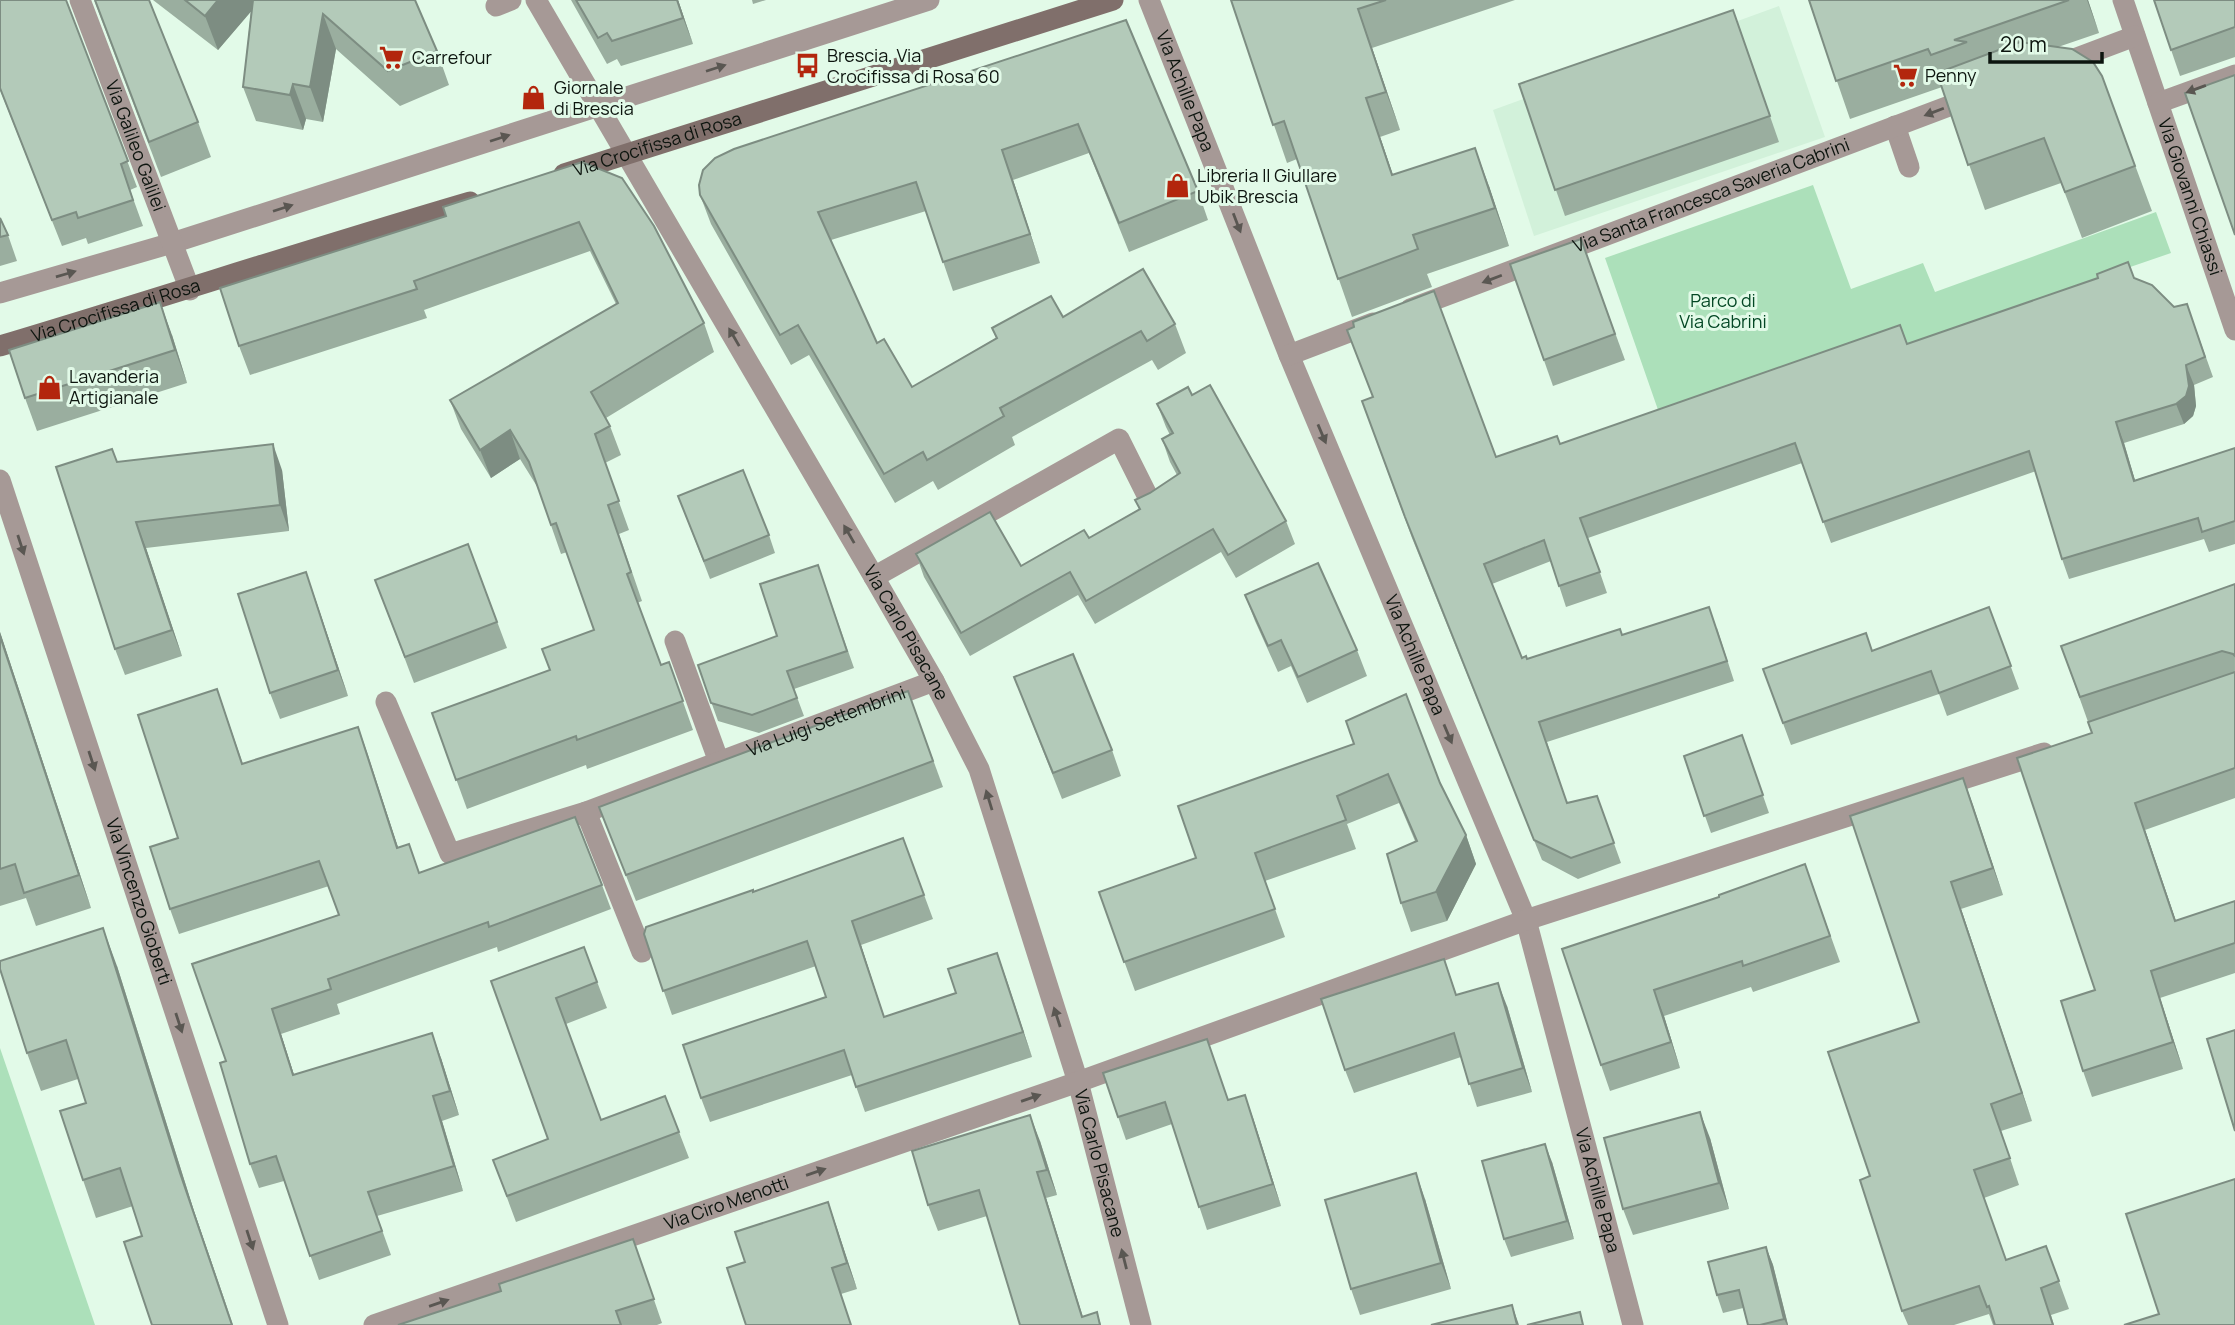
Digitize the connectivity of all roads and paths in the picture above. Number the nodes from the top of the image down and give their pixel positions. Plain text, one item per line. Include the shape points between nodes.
1 (80, 0) edge
2 (536, 0) edge
3 (929, 0) edge
4 (1113, 0) edge
5 (1149, 0) edge
6 (2123, 0) edge
7 (2135, 36) junction
8 (2034, 74) edge
9 (2235, 75) edge
10 (1996, 88) edge
11 (2158, 103) junction
12 (597, 107) junction
13 (1895, 127) junction
14 (628, 155) junction
15 (1909, 167) dead end
16 (546, 179) edge
17 (494, 195) edge
18 (172, 243) junction
19 (190, 290) junction
20 (0, 293) edge
21 (2235, 330) edge
22 (0, 346) edge
23 (1289, 355) junction
24 (0, 480) edge
25 (1152, 505) edge
26 (874, 577) junction
27 (675, 641) dead end
28 (934, 681) junction
29 (386, 702) dead end
30 (2064, 746) edge
31 (719, 762) junction
32 (586, 812) junction
33 (1526, 920) junction
34 (642, 952) dead end
35 (1078, 1082) junction
36 (278, 1325) edge
37 (374, 1325) edge
38 (1140, 1325) edge
39 (1633, 1325) edge

1 - 18 street, Via Galileo Galilei
2 - 12 street, Via Carlo Pisacane
12 -> 3 street
4 - 14 street, Via Crocifissa di Rosa
5 -> 23 street, Via Achille Papa
6 - 7 street, Via Giovanni Chiassi
7 - 8 street
7 - 11 street, Via Giovanni Chiassi
9 -> 11 street, Via Giovanni Chiassi
10 -> 13 street, Via Santa Francesca Saveria Cabrini
11 - 21 street, Via Giovanni Chiassi
12 - 14 street, Via Carlo Pisacane
18 -> 12 street
13 - 15 street
13 -> 23 street, Via Santa Francesca Saveria Cabrini
14 - 16 street, Via Crocifissa di Rosa
26 -> 14 street, Via Carlo Pisacane
17 - 19 street, Via Crocifissa di Rosa
18 - 19 street, Via Galileo Galilei
20 -> 18 street
19 - 22 street, Via Crocifissa di Rosa
23 -> 33 street, Via Achille Papa
24 -> 36 street, Via Vincenzo Gioberti
25 - 26 street via 1119,439
26 - 28 street, Via Carlo Pisacane
27 - 31 street
28 - 31 street, Via Luigi Settembrini
35 -> 28 street, Via Carlo Pisacane via 979,769
29 - 32 street, Via Luigi Settembrini via 450,854
30 - 33 street, Via Ciro Menotti
31 - 32 street, Via Luigi Settembrini
32 - 34 street
33 - 35 street, Via Ciro Menotti
33 - 39 street, Via Achille Papa
37 -> 35 street, Via Ciro Menotti
38 -> 35 street, Via Carlo Pisacane

